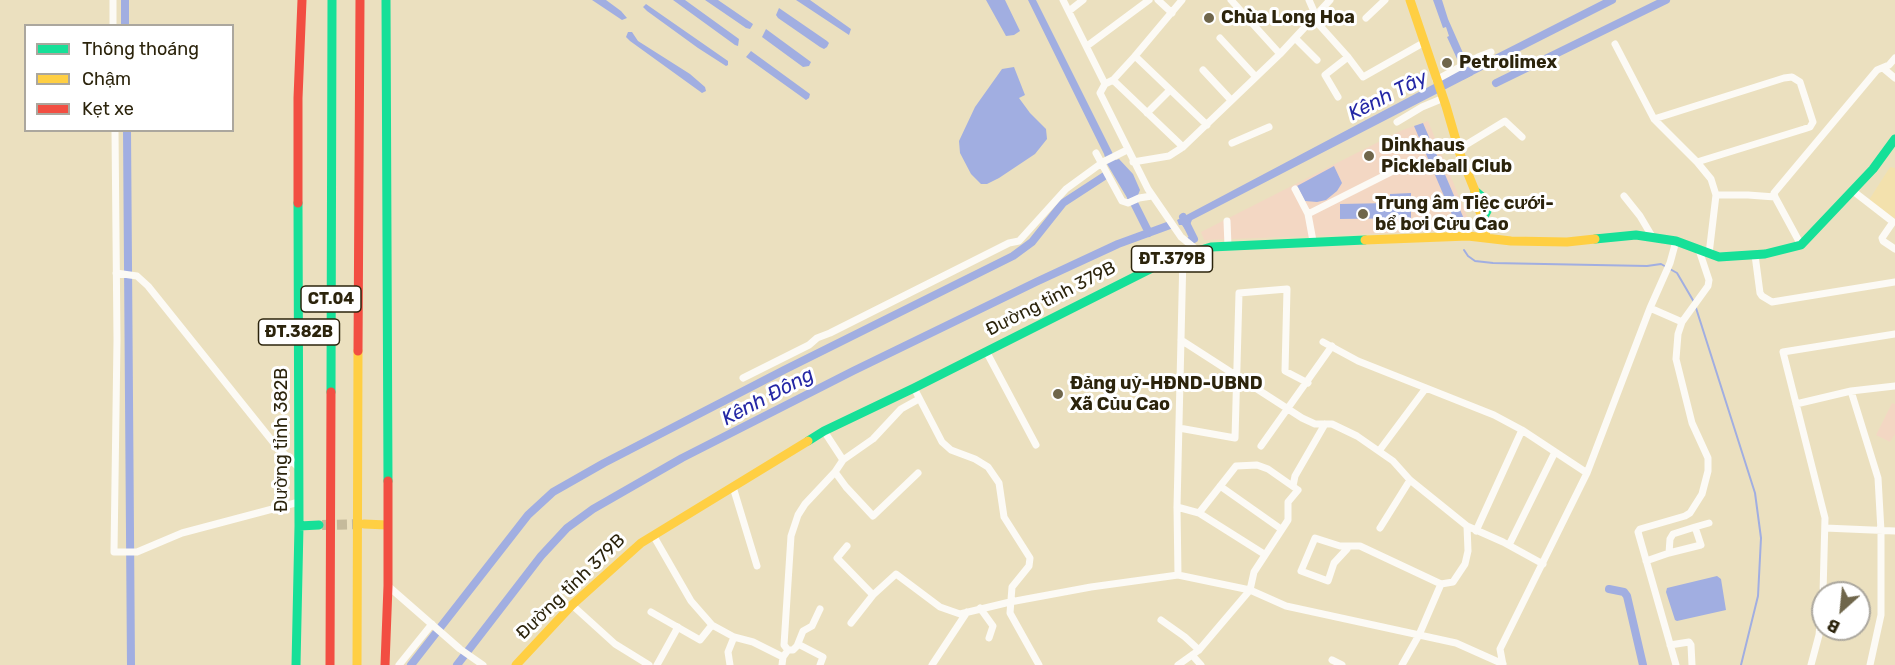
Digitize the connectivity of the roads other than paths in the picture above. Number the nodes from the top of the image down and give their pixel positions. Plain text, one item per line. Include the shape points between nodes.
1 (113, 0) edge
2 (302, 0) edge
3 (326, 0) edge
4 (332, 0) edge
5 (360, 0) edge
6 (366, 0) edge
7 (386, 0) edge
8 (1064, 0) edge
9 (1083, 0) edge
10 (1149, 0) edge
11 (1158, 0) edge
12 (1182, 0) edge
13 (1232, 0) edge
14 (1309, 0) edge
15 (1330, 0) edge
16 (1385, 0) edge
17 (1410, 0) edge
18 (1069, 11) junction
19 (1172, 13) junction
20 (1315, 17) junction
21 (1366, 18) dead end
22 (113, 24) edge
23 (1220, 38) dead end
24 (1295, 38) junction
25 (1423, 43) junction
26 (1615, 44) dead end
27 (1088, 46) junction
28 (1491, 52) dead end
29 (1280, 54) junction
30 (1135, 56) junction
31 (1348, 57) junction
32 (1895, 58) edge
33 (1317, 60) dead end
34 (1883, 68) junction
35 (1203, 70) dead end
36 (1256, 77) junction
37 (1895, 78) edge
38 (1436, 79) junction
39 (1113, 80) junction
40 (1105, 84) junction
41 (1170, 90) junction
42 (1338, 97) dead end
43 (1441, 99) junction
44 (1231, 100) junction
45 (1147, 113) junction
46 (1654, 119) junction
47 (1397, 122) dead end
48 (1812, 124) junction
49 (1207, 125) junction
50 (1269, 127) dead end
51 (115, 132) edge
52 (1823, 134) junction
53 (1522, 137) dead end
54 (1895, 139) edge
55 (1232, 143) dead end
56 (1183, 147) junction
57 (1459, 149) junction
58 (1127, 150) junction
59 (1096, 153) dead end
60 (1413, 161) dead end
61 (1133, 162) junction
62 (1697, 162) junction
63 (1102, 163) junction
64 (1295, 189) dead end
65 (1853, 191) junction
66 (1716, 195) junction
67 (1152, 196) junction
68 (1624, 196) dead end
69 (1775, 198) junction
70 (1308, 214) junction
71 (1227, 221) dead end
72 (1486, 237) junction
73 (1653, 238) junction
74 (359, 241) junction
75 (1313, 242) junction
76 (1676, 242) junction
77 (1801, 245) junction
78 (1228, 246) junction
79 (1895, 249) edge
80 (1197, 250) junction
81 (1699, 250) junction
82 (1710, 254) junction
83 (1183, 255) junction
84 (1755, 255) junction
85 (118, 274) junction
86 (1895, 282) edge
87 (1650, 308) junction
88 (1684, 320) junction
89 (1895, 334) edge
90 (1181, 340) junction
91 (1323, 342) dead end
92 (1332, 346) junction
93 (986, 351) junction
94 (1236, 376) junction
95 (743, 378) dead end
96 (1308, 383) junction
97 (1895, 386) edge
98 (914, 388) junction
99 (1426, 388) junction
100 (1851, 391) junction
101 (919, 399) junction
102 (1796, 404) junction
103 (1289, 409) junction
104 (1325, 424) junction
105 (1179, 428) junction
106 (1522, 430) junction
107 (824, 431) junction
108 (1036, 445) dead end
109 (1262, 446) dead end
110 (1379, 451) junction
111 (1555, 452) junction
112 (843, 460) junction
113 (298, 467) junction
114 (835, 472) junction
115 (918, 473) dead end
116 (1587, 473) junction
117 (1410, 480) junction
118 (1220, 486) junction
119 (1293, 486) junction
120 (733, 487) junction
121 (299, 502) junction
122 (1177, 507) junction
123 (1199, 513) junction
124 (1709, 523) dead end
125 (364, 524) tunnel mouth
126 (319, 525) tunnel mouth
127 (387, 525) junction
128 (299, 526) junction
129 (1467, 526) junction
130 (1695, 527) junction
131 (1380, 528) dead end
132 (1825, 528) junction
133 (1281, 529) junction
134 (1476, 531) junction
135 (1881, 531) junction
136 (1895, 531) edge
137 (653, 535) junction
138 (1509, 545) junction
139 (847, 546) dead end
140 (1347, 549) dead end
141 (1264, 554) junction
142 (1669, 554) junction
143 (1646, 561) junction
144 (1543, 564) junction
145 (757, 566) dead end
146 (1178, 575) junction
147 (1823, 581) edge
148 (1441, 584) junction
149 (388, 586) junction
150 (1250, 590) junction
151 (873, 595) junction
152 (330, 598) junction
153 (1011, 602) junction
154 (572, 605) junction
155 (980, 608) junction
156 (820, 609) dead end
157 (651, 612) dead end
158 (967, 612) junction
159 (1161, 620) dead end
160 (851, 623) dead end
161 (432, 625) junction
162 (712, 625) junction
163 (678, 627) junction
164 (1419, 635) junction
165 (734, 637) junction
166 (989, 638) dead end
167 (1817, 641) edge
168 (798, 644) junction
169 (1670, 645) junction
170 (1199, 650) junction
171 (785, 653) junction
172 (1192, 655) junction
173 (1503, 664) edge
174 (296, 665) edge
175 (330, 665) edge
176 (357, 665) edge
177 (385, 665) edge
178 (399, 665) edge
179 (482, 665) edge
180 (516, 665) edge
181 (649, 665) edge
182 (657, 665) edge
183 (730, 665) edge
184 (782, 665) edge
185 (820, 665) edge
186 (932, 665) edge
187 (1039, 665) edge
188 (1178, 665) edge
189 (1201, 665) edge
190 (1402, 665) edge
191 (1676, 665) edge
192 (1692, 665) edge
193 (1811, 665) edge
194 (1870, 665) edge

1 - 22 street
2 - 113 main road, Đường tỉnh 382B / ĐT.382B via 298,98
3 - 152 main road via 324,552
4 - 152 main road, CT.04
5 - 74 main road, CT.04
6 - 74 main road
7 - 127 main road
8 - 18 street
9 - 18 street
10 - 27 street
11 - 19 street
12 - 19 street
13 - 29 street
14 - 20 street
15 - 20 street
16 - 21 street
17 - 25 main road
18 - 27 street
19 - 30 street
20 - 24 street
20 - 31 street
23 - 36 street
24 - 29 street
24 - 33 street
25 - 31 street via 1363,77
25 - 38 main road
26 - 46 street
27 - 40 street
28 - 38 street
29 - 36 street
30 - 39 street
30 - 41 street
31 - 42 street via 1325,75
32 - 34 street
34 - 37 street
34 - 52 street via 1877,70
35 - 44 street
36 - 44 street
38 - 43 main road
39 - 40 street
39 - 45 street
40 - 58 street via 1100,93
41 - 45 street
41 - 49 street
43 - 47 street
43 - 57 main road
44 - 49 street
45 - 56 street
46 - 48 street via 1792,77 1800,82
46 - 62 street
48 - 52 street
48 - 62 street
49 - 56 street
50 - 55 street
51 - 85 street
52 - 69 street via 1774,193
53 - 57 street via 1505,121
54 - 65 main road
56 - 61 street via 1169,156
57 - 72 main road via 1487,211 1483,218
58 - 61 street
58 - 63 street
59 - 63 street
60 - 70 street
61 - 67 street
62 - 66 street via 1711,178
63 - 67 street via 1122,201
63 - 95 street via 1066,189 1019,241
64 - 70 street
65 - 77 main road
65 - 79 street via 1893,222 1882,238
66 - 69 street
66 - 82 street
67 - 80 street via 1181,237
68 - 73 street
69 - 77 street
70 - 75 street
71 - 78 street
72 - 73 main road, Đường tỉnh 379B / ĐT.379B via 1533,242 1636,235
72 - 75 main road, Đường tỉnh 379B / ĐT.379B
73 - 76 main road, Đường tỉnh 379B / ĐT.379B
74 - 176 main road, CT.04
75 - 78 main road, Đường tỉnh 379B / ĐT.379B
76 - 81 main road, Đường tỉnh 379B / ĐT.379B
76 - 87 street
77 - 84 main road, Đường tỉnh 379B / ĐT.379B
78 - 80 main road, Đường tỉnh 379B / ĐT.379B
80 - 83 main road, Đường tỉnh 379B / ĐT.379B
81 - 82 main road, Đường tỉnh 379B / ĐT.379B
81 - 88 street via 1708,286
82 - 84 main road, Đường tỉnh 379B / ĐT.379B
83 - 90 street
83 - 93 main road, Đường tỉnh 379B / ĐT.379B
84 - 86 street via 1760,293 1772,302
85 - 113 street via 137,276 148,286 277,447
85 - 121 street via 115,553 137,552 182,533
87 - 88 street
87 - 116 street
88 - 143 street via 1678,334 1676,359 1692,423 1708,458 1708,471 1702,494 1690,513 1640,529
89 - 102 street via 1783,352
90 - 94 street
90 - 105 street
91 - 92 street
92 - 96 street
92 - 99 street via 1358,361
93 - 98 main road, Đường tỉnh 379B / ĐT.379B
93 - 108 street
94 - 96 street via 1239,293 1287,289 1285,371
94 - 103 street
94 - 105 street via 1235,438
96 - 103 street
97 - 100 street
98 - 101 street
98 - 107 main road, Đường tỉnh 379B / ĐT.379B
99 - 106 street
99 - 110 street
100 - 102 street
100 - 135 street via 1878,478
101 - 112 street
101 - 153 street via 942,442 988,467 999,483 1004,517 1030,558 1024,575 1012,587
102 - 132 street
103 - 104 street via 1315,424
103 - 109 street
104 - 110 street via 1357,436
104 - 119 street
105 - 122 street
106 - 111 street
106 - 134 street
107 - 112 street
107 - 120 main road, Đường tỉnh 379B / ĐT.379B
110 - 117 street
111 - 116 street
111 - 138 street
112 - 114 street
113 - 121 main road, Đường tỉnh 382B / ĐT.382B
114 - 115 street via 873,516
114 - 171 street via 801,510 791,536
116 - 144 street
117 - 129 street
117 - 131 street
118 - 119 street via 1236,466 1257,465
118 - 123 street
118 - 133 street
119 - 133 street via 1298,490 1288,502 1288,520
120 - 137 main road, Đường tỉnh 379B / ĐT.379B
120 - 145 street
121 - 128 main road, Đường tỉnh 382B / ĐT.382B
122 - 123 street
122 - 146 street
123 - 141 street
124 - 130 street
125 - 127 main road
126 - 128 main road
127 - 149 main road
128 - 174 main road, Đường tỉnh 382B / ĐT.382B
129 - 134 street
129 - 148 street via 1465,564 1453,582
130 - 142 street via 1673,534
130 - 142 street via 1701,545
132 - 135 street
132 - 147 street
133 - 141 street
134 - 138 street
135 - 136 street
135 - 194 street via 1881,615
137 - 154 main road, Đường tỉnh 379B / ĐT.379B
137 - 162 street via 691,601
138 - 144 street
139 - 151 street via 837,558
140 - 148 street via 1334,563 1328,581 1301,572 1315,538 1340,546 1360,546
141 - 150 street
142 - 143 street
143 - 169 street
144 - 173 street via 1500,649
146 - 150 street
146 - 153 street
148 - 164 street
149 - 161 street
149 - 177 main road
150 - 164 street via 1286,606
150 - 170 street
151 - 158 street via 896,574 940,608 960,614
151 - 160 street
152 - 175 main road, CT.04
153 - 155 street
153 - 187 street via 1010,613
154 - 180 main road, Đường tỉnh 379B / ĐT.379B
154 - 181 street via 615,644
155 - 158 street
155 - 166 street via 993,626
156 - 168 street
157 - 163 street
158 - 186 street
159 - 170 street
161 - 178 street
161 - 179 street
162 - 163 street via 700,640
162 - 165 street
163 - 182 street
164 - 173 street via 1456,643
164 - 190 street
165 - 171 street
165 - 183 street via 728,652
167 - 193 street
168 - 171 street
168 - 185 street via 824,657
169 - 191 street
169 - 192 street via 1689,642
170 - 172 street
171 - 184 street
172 - 188 street
172 - 189 street

